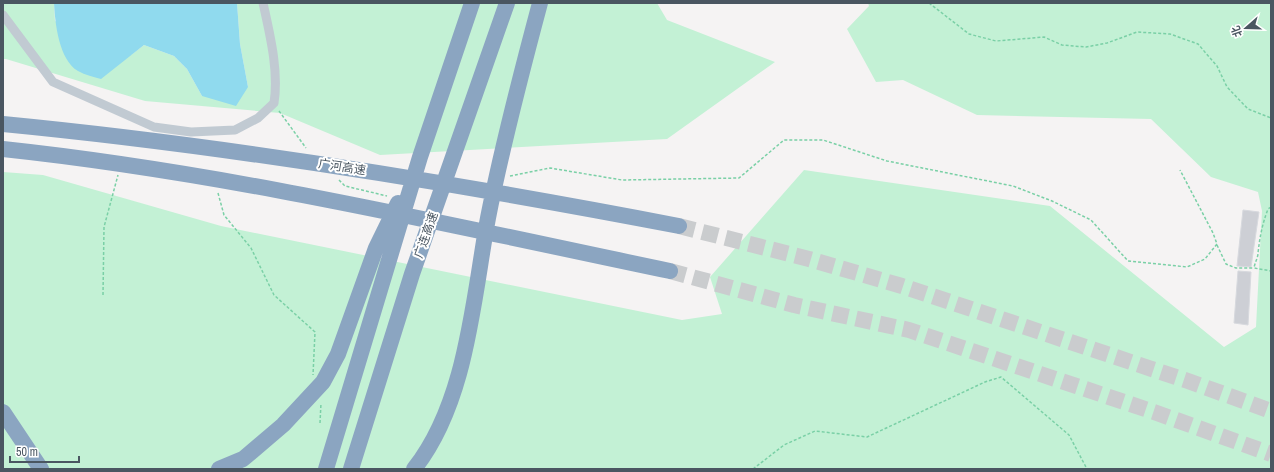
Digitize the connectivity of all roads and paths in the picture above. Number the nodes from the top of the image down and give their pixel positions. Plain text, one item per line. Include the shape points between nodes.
1 (263, 3) edge
2 (472, 3) edge
3 (507, 3) edge
4 (540, 3) edge
5 (929, 3) edge
6 (3, 15) edge
7 (274, 104) junction
8 (1271, 118) edge
9 (3, 124) edge
10 (3, 149) edge
11 (310, 153) dead end
12 (420, 157) junction
13 (1180, 170) dead end
14 (119, 172) dead end
15 (504, 178) dead end
16 (339, 180) dead end
17 (217, 191) dead end
18 (388, 196) dead end
19 (1271, 207) edge
20 (679, 226) tunnel mouth
21 (1216, 244) junction
22 (1254, 268) junction
23 (670, 271) tunnel mouth
24 (1271, 271) edge
25 (103, 295) dead end
26 (315, 379) dead end
27 (321, 399) dead end
28 (3, 412) edge
29 (320, 423) dead end
30 (16, 433) junction
31 (42, 469) edge
32 (50, 469) edge
33 (219, 469) edge
34 (326, 469) edge
35 (351, 469) edge
36 (414, 469) edge
37 (753, 469) edge
38 (1087, 469) edge

1 - 7 street via 271,42 276,92
2 - 12 highway
3 - 35 highway, 广连高速 via 412,274
4 - 36 highway via 518,86 489,217 464,354 435,437
5 - 8 path via 969,34 996,41 1044,37 1062,44 1086,47 1137,32 1170,34 1198,44 1217,66 1227,87 1248,109
6 - 7 street via 53,82 154,127 191,132 235,130 258,118
7 - 11 path
9 - 20 highway, 广河高速 via 284,157 554,202
10 - 23 highway via 61,155 273,188
12 - 33 highway via 376,248 338,354 323,382 283,425 243,459
12 - 34 highway
13 - 21 path via 1213,233
14 - 25 path via 104,227
15 - 21 path via 550,168 622,180 738,178 784,140 823,140 887,161 1013,186 1045,198 1091,220 1128,261 1186,267 1205,259
16 - 18 path via 345,186
17 - 26 path via 224,215 251,248 274,295 315,332 312,373
19 - 22 path via 1261,227
21 - 22 path via 1226,264 1236,268
22 - 24 path
27 - 29 path
28 - 30 highway
30 - 31 highway
30 - 32 highway
37 - 38 path via 784,444 815,431 867,437 1001,377 1069,435

